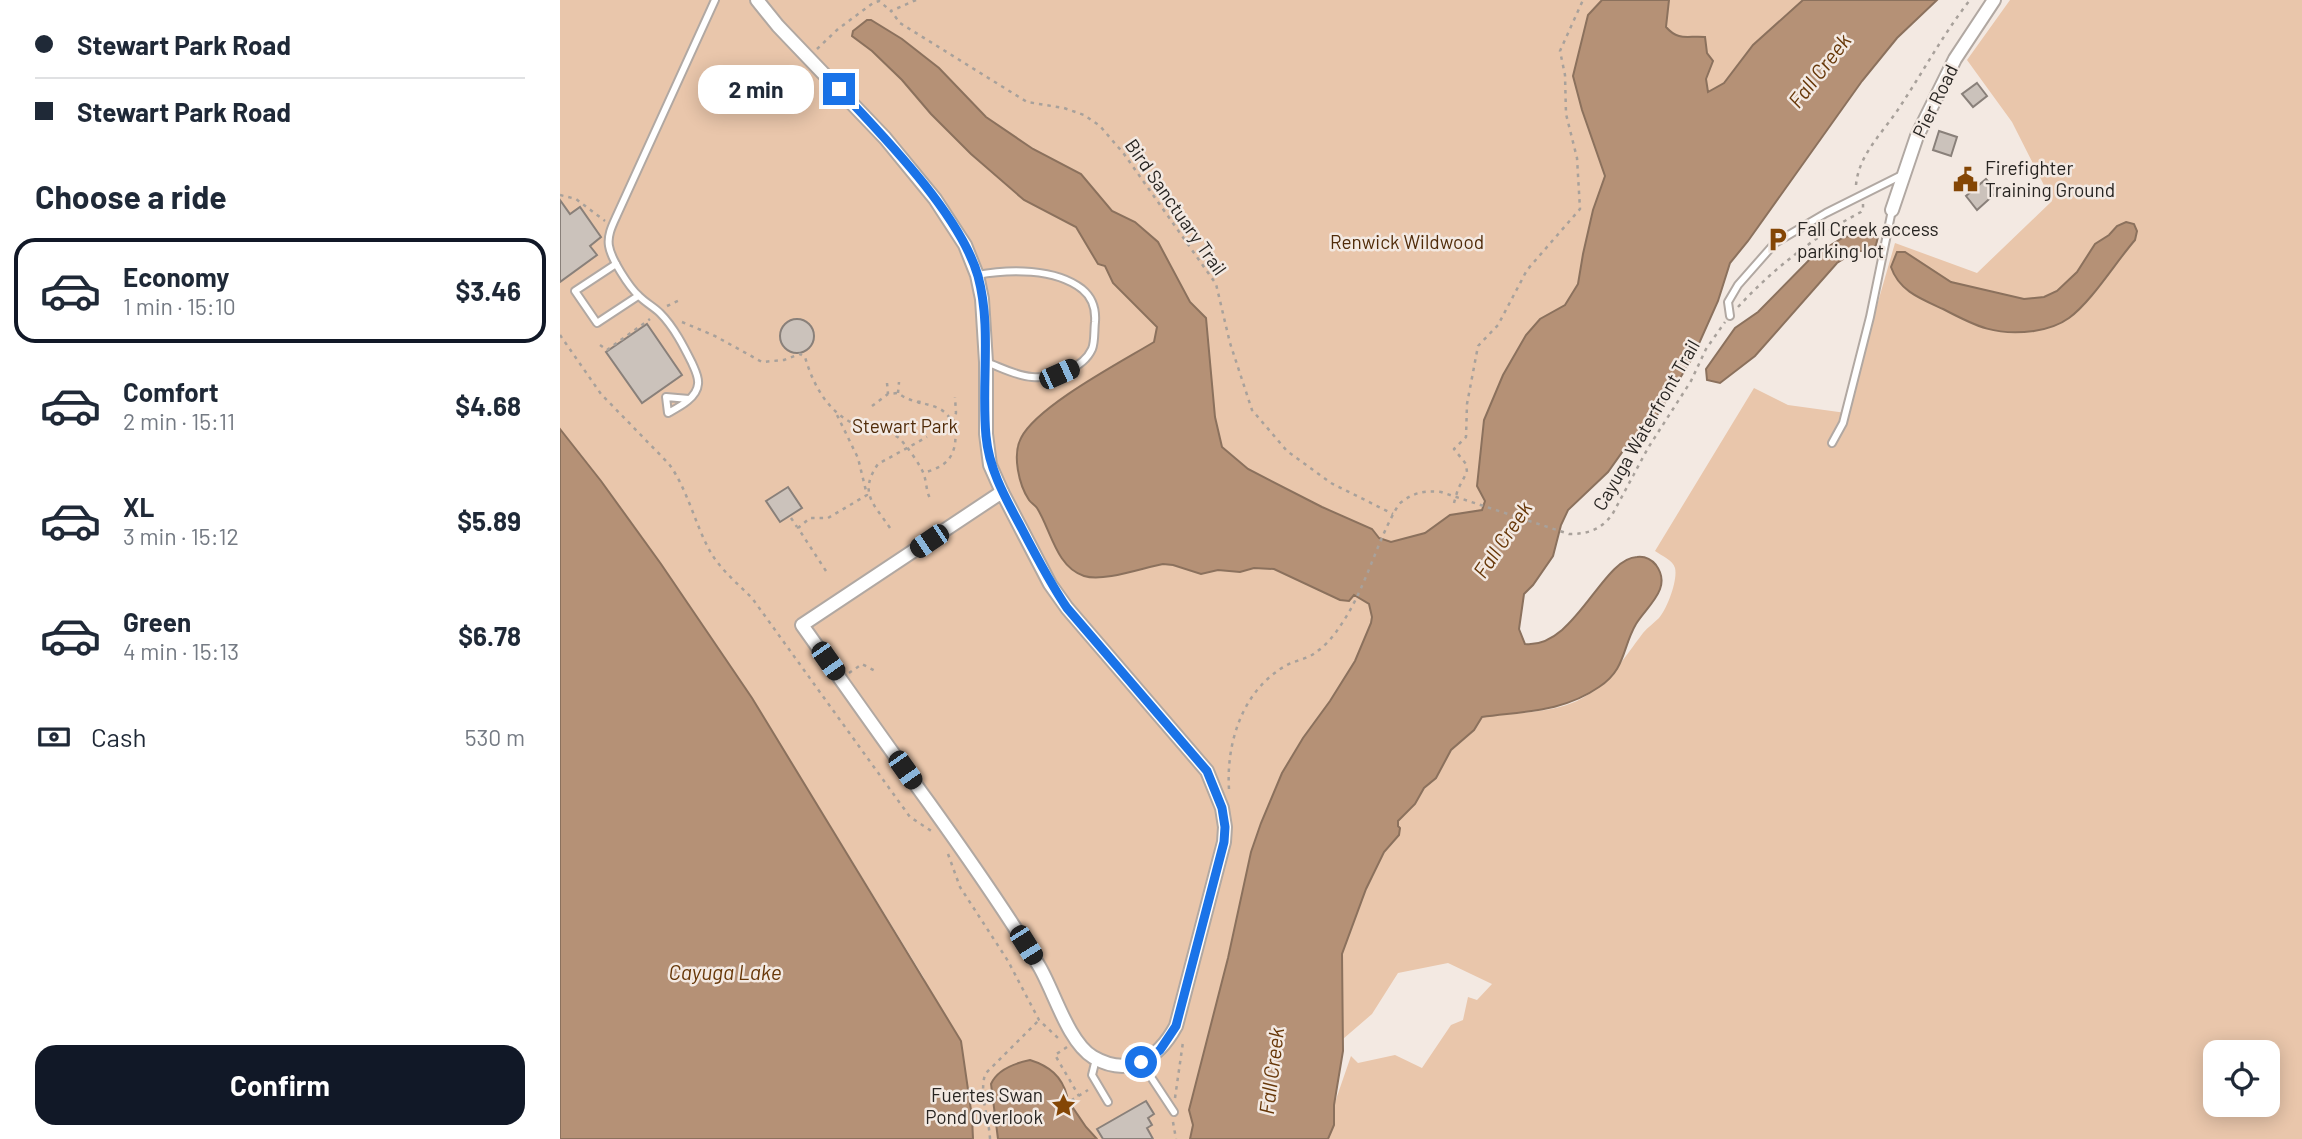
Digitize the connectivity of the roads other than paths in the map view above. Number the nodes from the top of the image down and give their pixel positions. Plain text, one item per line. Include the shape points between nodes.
1 (715, 0) edge
2 (757, 0) edge
3 (1994, 0) edge
4 (1902, 175) junction
5 (1892, 210) joint
6 (616, 264) junction
7 (977, 275) junction
8 (638, 296) junction
9 (1730, 316) road end
10 (986, 362) junction
11 (689, 399) dead end
12 (1832, 443) dead end
13 (1002, 492) junction
14 (1096, 1059) junction
15 (1141, 1062) junction
16 (1108, 1102) dead end
17 (1174, 1112) road end

1 - 6 lane via 612,226 609,247
2 - 7 street via 885,138 934,199 965,245
3 - 4 street, Pier Road via 1955,59
4 - 5 street, Pier Road
4 - 9 lane via 1775,243 1738,285 1728,302
5 - 12 lane via 1843,423
6 - 8 lane
6 - 8 lane via 575,290 597,323
7 - 10 street
7 - 10 lane via 1010,271 1046,275 1081,288 1096,311 1093,348 1085,360 1067,371 1031,377
8 - 11 lane via 662,314 686,351 698,384
10 - 13 street via 986,435 990,465
13 - 14 street via 802,625 986,883 1040,969 1079,1045
13 - 15 street via 1067,608 1207,771 1222,808 1224,842 1181,1011 1168,1041
14 - 15 street via 1120,1066
14 - 16 lane via 1092,1075
15 - 17 lane

